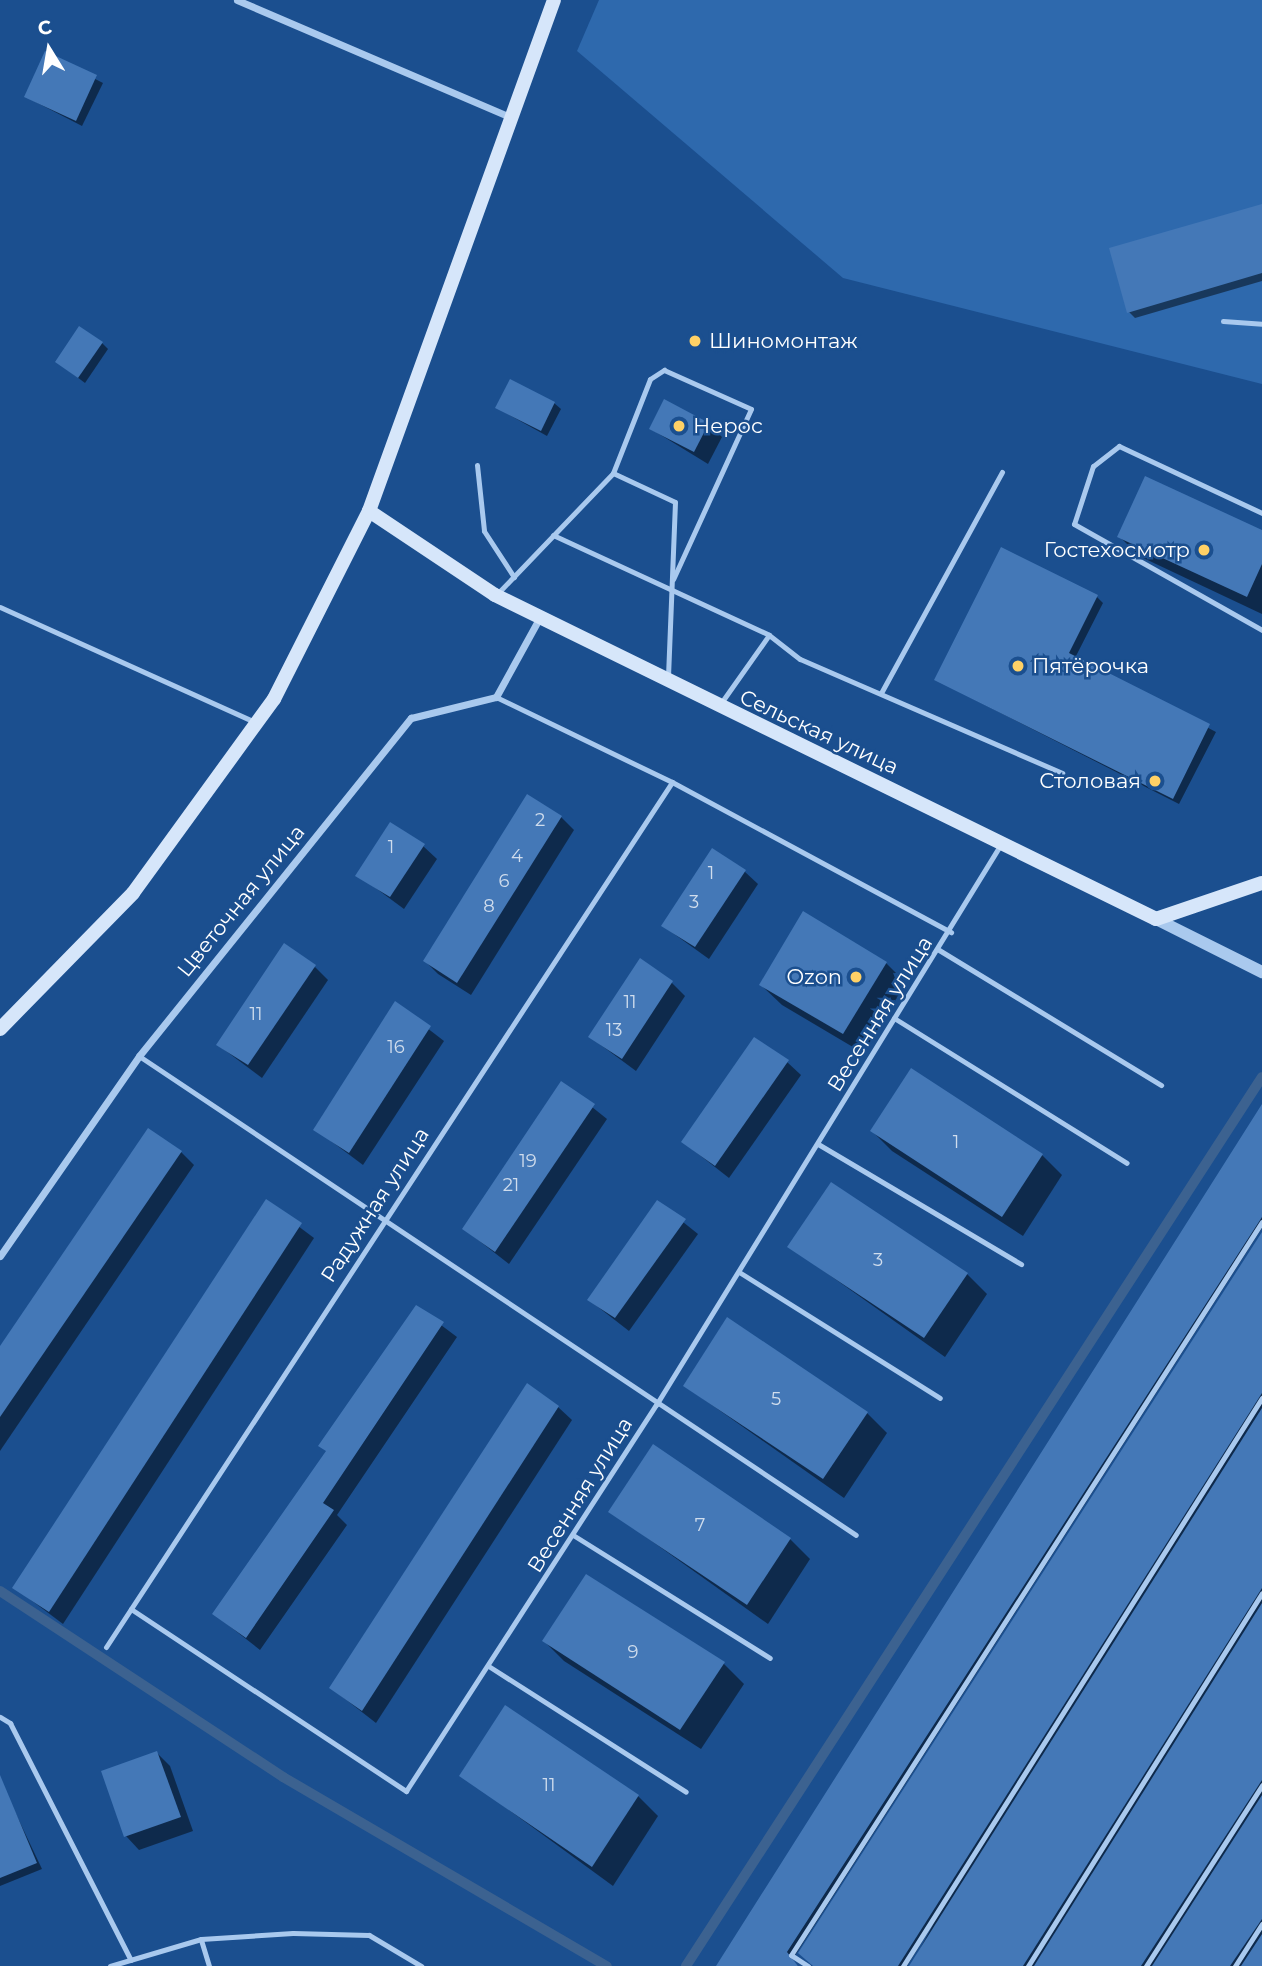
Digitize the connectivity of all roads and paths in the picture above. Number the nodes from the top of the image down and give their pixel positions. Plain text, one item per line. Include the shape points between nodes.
1 (237, 0) edge
2 (554, 0) edge
3 (513, 118) junction
4 (1223, 321) dead end
5 (1262, 324) edge
6 (477, 465) dead end
7 (1002, 472) dead end
8 (613, 473) junction
9 (369, 511) junction
10 (1262, 513) edge
11 (554, 535) junction
12 (514, 577) junction
13 (671, 582) junction
14 (671, 590) junction
15 (495, 595) junction
16 (0, 607) edge
17 (540, 617) junction
18 (1262, 630) edge
19 (769, 635) junction
20 (667, 681) junction
21 (881, 693) junction
22 (496, 697) junction
23 (717, 708) junction
24 (257, 723) junction
25 (1062, 773) dead end
26 (672, 782) junction
27 (1002, 843) junction
28 (1262, 883) edge
29 (1156, 919) junction
30 (951, 932) junction
31 (939, 950) junction
32 (1262, 972) edge
33 (894, 1018) junction
34 (0, 1029) edge
35 (139, 1056) junction
36 (1161, 1085) dead end
37 (818, 1144) junction
38 (1127, 1163) dead end
39 (383, 1220) junction
40 (1262, 1222) edge
41 (0, 1256) edge
42 (1021, 1264) dead end
43 (739, 1272) junction
44 (940, 1398) dead end
45 (1262, 1398) edge
46 (656, 1405) junction
47 (573, 1535) junction
48 (856, 1535) dead end
49 (1262, 1593) edge
50 (131, 1609) junction
51 (106, 1647) dead end
52 (770, 1658) dead end
53 (490, 1667) junction
54 (0, 1717) edge
55 (1262, 1785) edge
56 (686, 1792) dead end
57 (1262, 1924) edge
58 (201, 1939) junction
59 (131, 1959) junction
60 (110, 1966) edge
61 (209, 1966) edge
62 (421, 1966) edge
63 (808, 1966) edge
64 (904, 1966) edge
65 (1028, 1966) edge
66 (1146, 1966) edge
67 (1235, 1966) edge

1 - 3 street
2 - 3 main road
3 - 9 main road
4 - 5 lane
6 - 12 lane via 484,531
7 - 21 lane
8 - 11 lane
8 - 13 lane via 675,502
8 - 13 lane via 650,379 664,370 751,409
9 - 15 main road, Сельская улица
9 - 24 main road
10 - 18 lane via 1119,446 1093,466 1074,524
11 - 12 lane
11 - 14 lane
12 - 15 lane
13 - 14 lane
14 - 19 lane
14 - 20 lane
15 - 17 main road, Сельская улица
16 - 24 lane
17 - 20 main road, Сельская улица
17 - 22 street
19 - 21 lane via 800,659
19 - 23 lane
20 - 23 main road, Сельская улица
21 - 25 lane
22 - 26 lane
22 - 35 street, Цветочная улица via 411,718
23 - 27 main road, Сельская улица
24 - 34 main road via 132,893
26 - 30 lane
26 - 39 lane, Радужная улица
27 - 29 main road, Сельская улица
27 - 30 lane, Весенняя улица
28 - 29 main road
29 - 32 street, Сельская улица
30 - 31 lane, Весенняя улица
31 - 33 lane, Весенняя улица
31 - 36 lane
33 - 37 lane, Весенняя улица
33 - 38 lane
35 - 39 lane
35 - 41 street, Цветочная улица
37 - 42 lane
37 - 43 lane, Весенняя улица
39 - 46 lane
39 - 50 lane, Радужная улица
40 - 63 lane via 791,1955
43 - 44 lane
43 - 46 lane, Весенняя улица
45 - 64 lane
46 - 47 lane, Весенняя улица
46 - 48 lane
47 - 52 lane
47 - 53 lane, Весенняя улица
49 - 65 lane
50 - 51 lane, Радужная улица
50 - 53 lane, Весенняя улица via 406,1791
53 - 56 lane
54 - 59 lane via 10,1723
55 - 66 lane
57 - 67 lane
58 - 59 lane
58 - 61 lane
58 - 62 lane via 369,1935
59 - 60 lane

